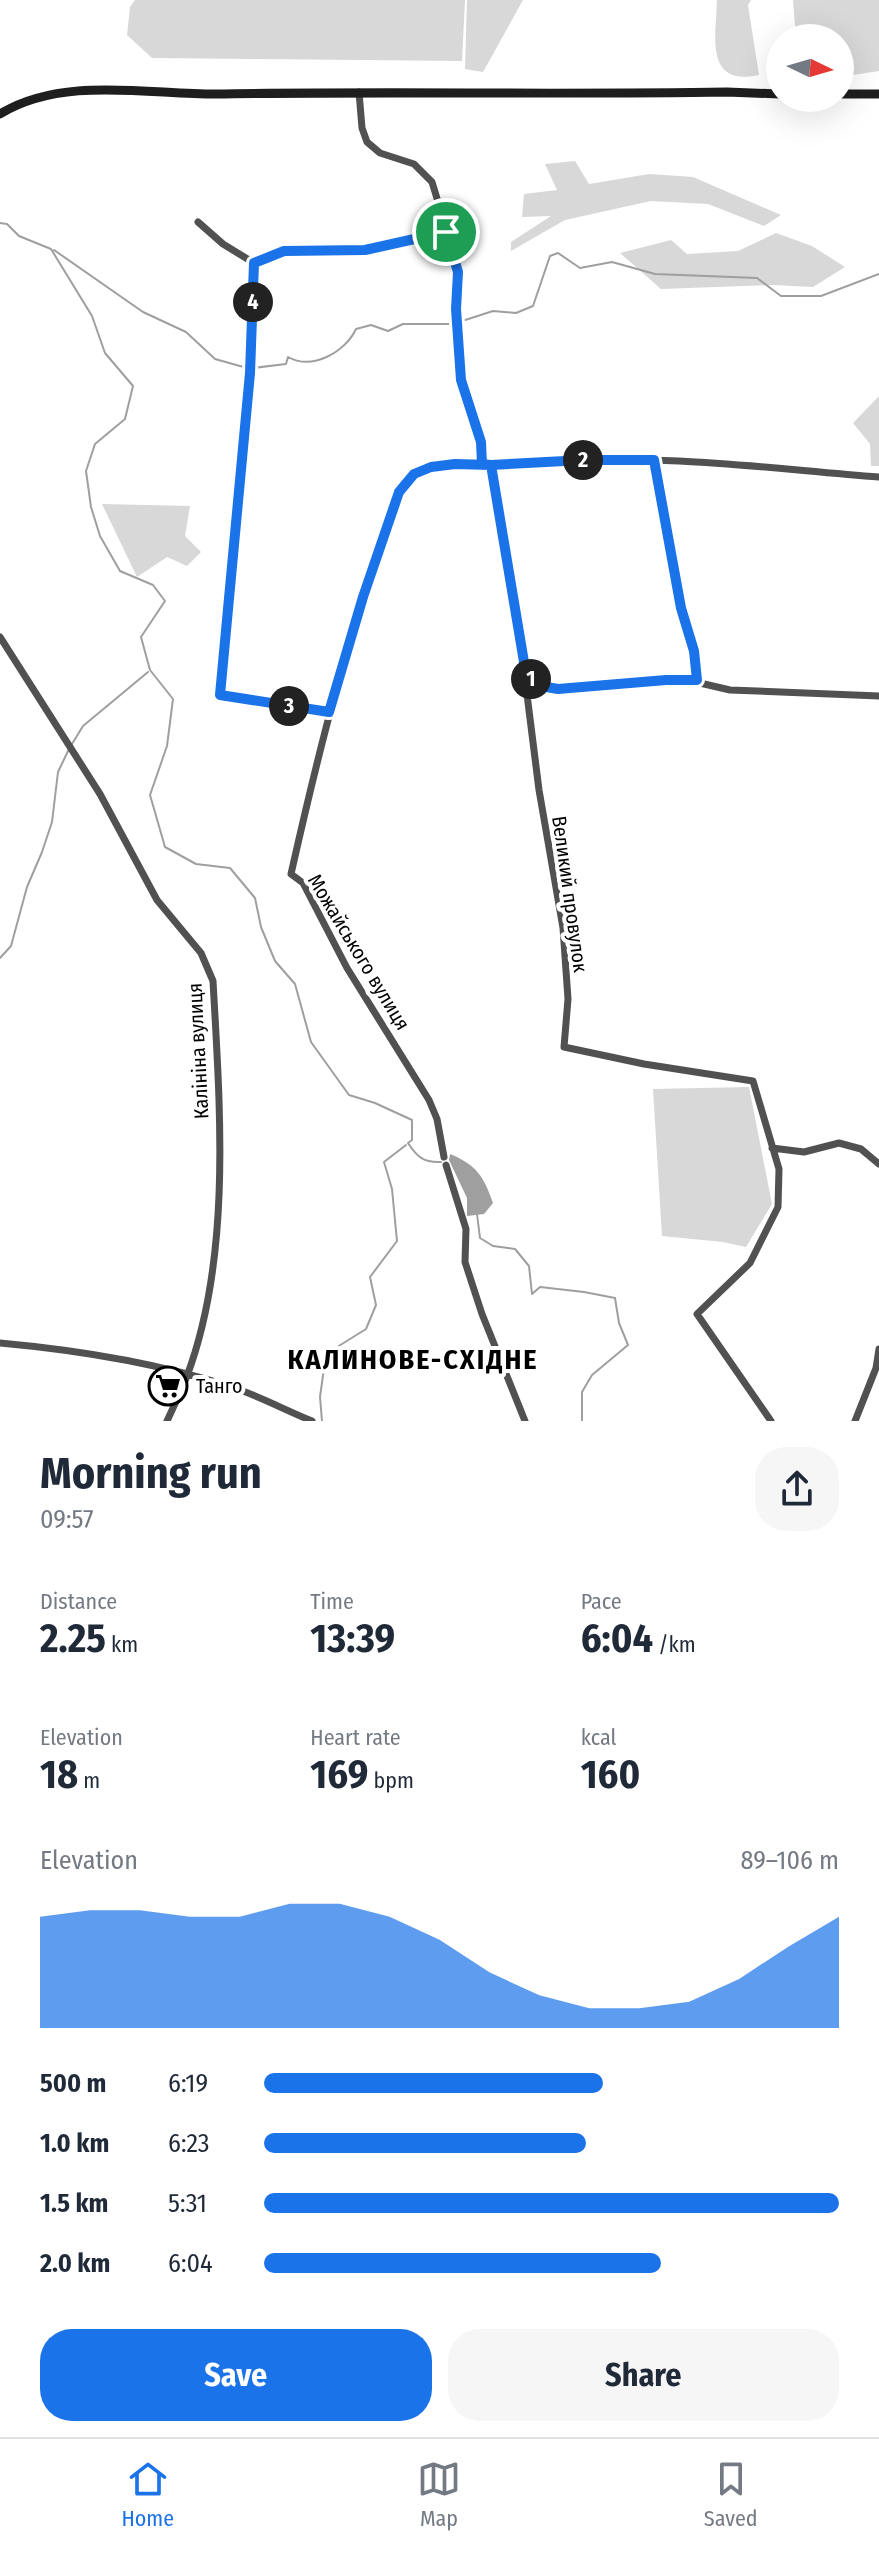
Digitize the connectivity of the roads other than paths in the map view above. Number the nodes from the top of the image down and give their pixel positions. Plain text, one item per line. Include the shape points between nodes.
1 (359, 92) junction
2 (766, 94) edge
3 (854, 94) edge
4 (879, 94) edge
5 (0, 114) edge
6 (198, 222) dead end
7 (446, 232) junction
8 (254, 263) junction
9 (654, 460) junction
10 (487, 464) junction
11 (879, 477) edge
12 (0, 637) edge
13 (526, 674) junction
14 (697, 680) junction
15 (879, 696) edge
16 (329, 712) junction
17 (772, 1148) junction
18 (879, 1164) edge
19 (0, 1343) edge
20 (879, 1349) edge
21 (188, 1375) junction
22 (167, 1421) edge
23 (312, 1421) edge
24 (525, 1421) edge
25 (771, 1421) edge
26 (855, 1421) edge

1 - 2 main road
1 - 5 main road via 71,93 26,100
1 - 7 street, Великий провулок via 367,142 380,153 414,164 432,182
3 - 4 main road
6 - 8 street
7 - 8 street via 365,250 284,251
7 - 10 street, Великий провулок via 458,272 461,380
8 - 16 street via 250,373 220,695
9 - 10 street, Можайського вулиця
9 - 11 street, Можайського вулиця
9 - 14 street
10 - 13 street, Великий провулок
10 - 16 street, Можайського вулиця via 431,467 414,474 399,492
12 - 21 street, Калініна вулиця via 100,794 157,900 201,953 213,981 219,1182 214,1258
13 - 14 street via 540,686 558,689
13 - 17 street, Великий провулок via 563,928 568,999 564,1047 753,1081
14 - 15 street via 730,690
16 - 24 street, Можайського вулиця via 291,874 303,883 347,968 429,1100 466,1229 465,1262
17 - 18 street via 804,1152 839,1143 861,1149
17 - 25 street, Великий провулок via 779,1169 778,1207 750,1263 697,1314
19 - 21 street via 54,1348
20 - 26 street
21 - 22 street, Калініна вулиця
21 - 23 street

